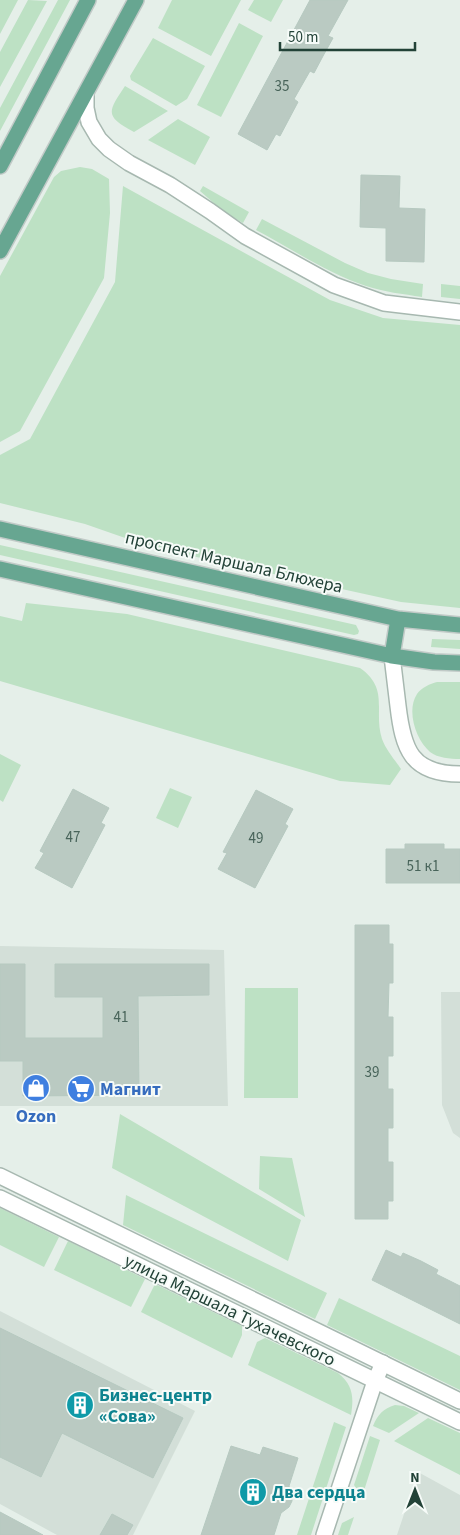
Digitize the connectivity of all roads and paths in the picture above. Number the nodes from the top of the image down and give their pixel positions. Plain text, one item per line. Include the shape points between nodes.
1 (88, 0) edge
2 (136, 0) edge
3 (86, 93) junction
4 (0, 166) edge
5 (0, 251) edge
6 (460, 312) edge
7 (0, 529) edge
8 (0, 568) edge
9 (398, 619) junction
10 (460, 625) edge
11 (392, 656) junction
12 (460, 663) edge
13 (460, 774) edge
14 (0, 1176) edge
15 (0, 1198) edge
16 (383, 1363) junction
17 (375, 1381) junction
18 (460, 1400) edge
19 (460, 1422) edge
20 (324, 1535) edge

1 - 4 main road
2 - 3 main road
3 - 5 main road
3 - 6 street via 89,122 109,150 178,190 245,236 334,285 384,303
7 - 9 main road, проспект Маршала Блюхера
8 - 11 main road
9 - 10 main road, проспект Маршала Блюхера
9 - 11 main road
11 - 12 main road
11 - 13 street via 402,734 410,752 429,769
14 - 16 street, улица Маршала Тухачевского
15 - 17 street, улица Маршала Тухачевского
16 - 17 street
16 - 18 street, улица Маршала Тухачевского
17 - 19 street, улица Маршала Тухачевского
17 - 20 street

